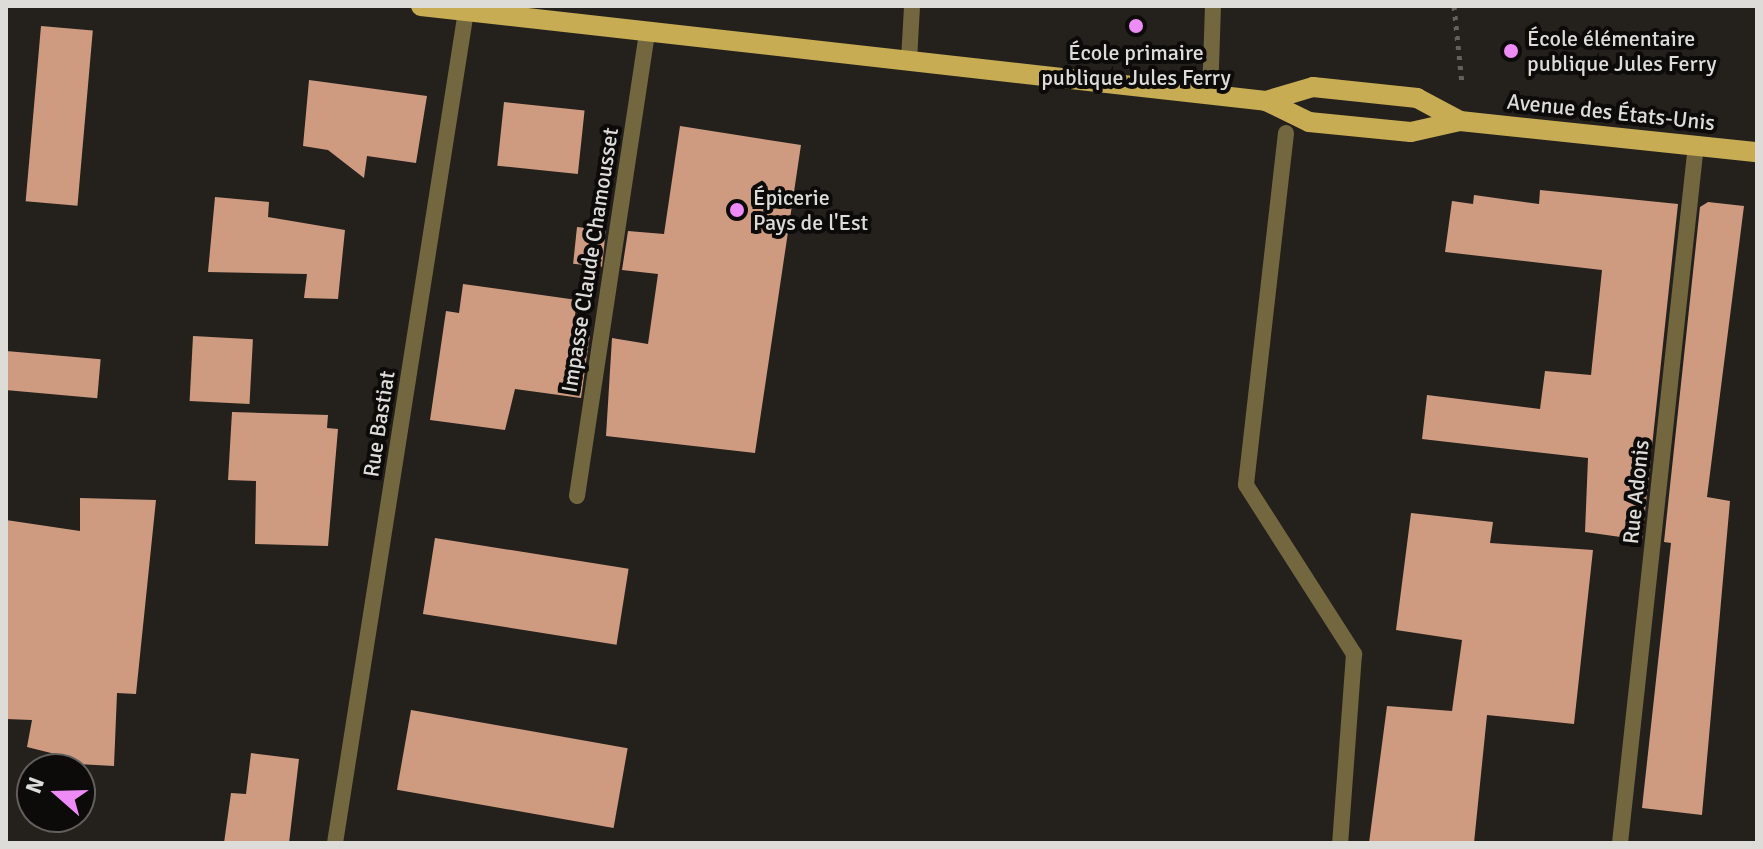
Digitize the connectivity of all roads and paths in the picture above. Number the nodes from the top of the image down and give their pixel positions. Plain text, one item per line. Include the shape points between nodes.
1 (421, 6) edge
2 (912, 6) edge
3 (1213, 6) edge
4 (1454, 6) edge
5 (466, 11) junction
6 (647, 31) junction
7 (909, 60) junction
8 (1457, 61) dead end
9 (1210, 96) junction
10 (1266, 101) junction
11 (1460, 121) junction
12 (1286, 133) dead end
13 (1696, 145) junction
14 (1757, 152) edge
15 (577, 496) dead end
16 (335, 843) edge
17 (1340, 843) edge
18 (1620, 843) edge

1 - 5 main road, Avenue des États-Unis
2 - 7 street
3 - 9 street
4 - 8 path
5 - 6 main road, Avenue des États-Unis
5 - 16 street, Rue Bastiat
6 - 7 main road, Avenue des États-Unis
6 - 15 street, Impasse Claude Chamousset
7 - 9 main road, Avenue des États-Unis
9 - 10 main road, Avenue des États-Unis
10 - 11 main road, Avenue des États-Unis via 1309,122 1411,132
10 - 11 main road, Avenue des États-Unis via 1313,87 1417,98
11 - 13 main road, Avenue des États-Unis
12 - 17 street via 1246,485 1354,654
13 - 14 main road, Avenue des États-Unis
13 - 18 street, Rue Adonis

